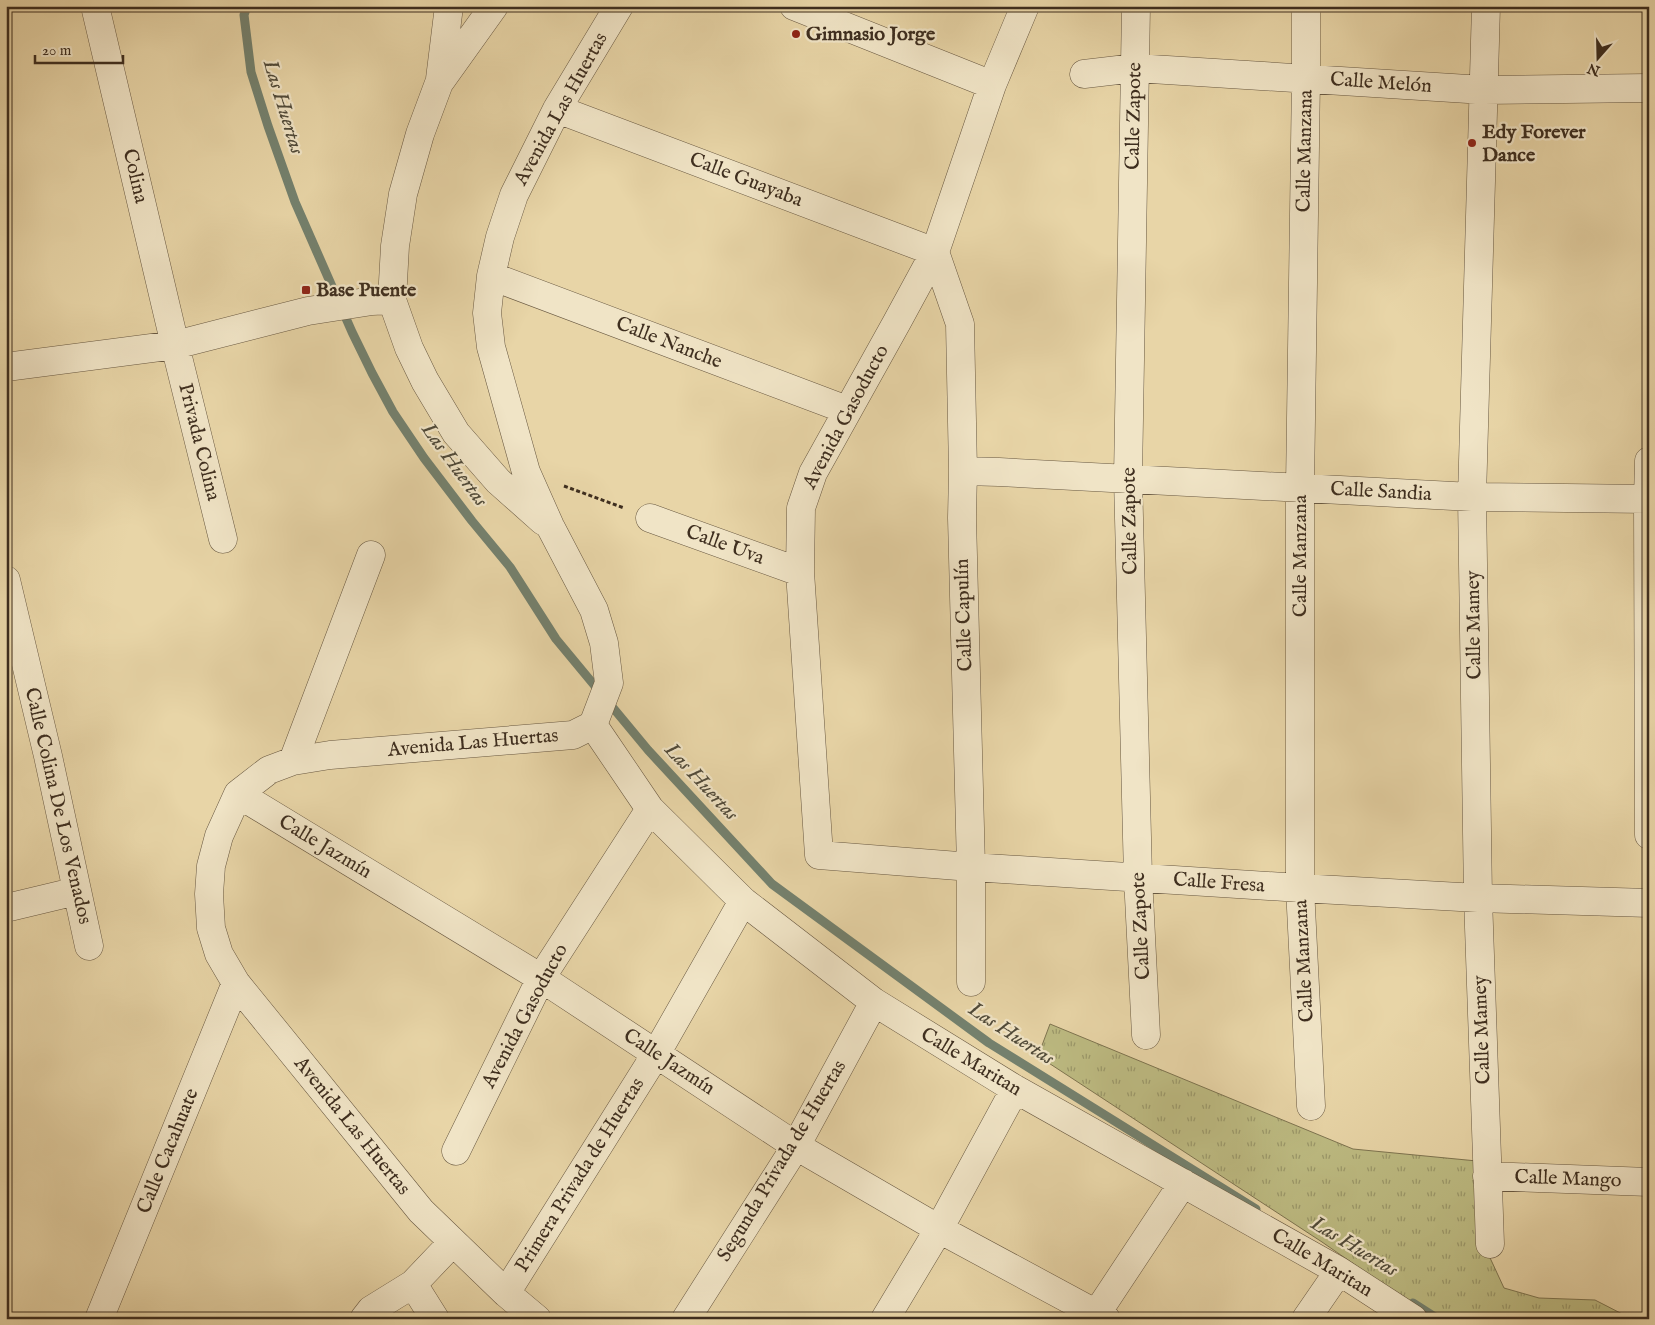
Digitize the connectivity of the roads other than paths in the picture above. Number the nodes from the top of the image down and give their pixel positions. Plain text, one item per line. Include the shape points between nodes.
1 (95, 6) edge
2 (449, 6) edge
3 (494, 6) edge
4 (619, 6) edge
5 (794, 6) edge
6 (1025, 6) edge
7 (1136, 6) edge
8 (1306, 6) edge
9 (1486, 6) edge
10 (1135, 68) junction
11 (1084, 74) dead end
12 (1306, 78) junction
13 (439, 83) junction
14 (992, 85) junction
15 (1649, 88) edge
16 (1484, 90) junction
17 (557, 109) junction
18 (935, 252) junction
19 (491, 276) junction
20 (382, 300) junction
21 (175, 345) junction
22 (6, 367) edge
23 (847, 410) junction
24 (1649, 461) edge
25 (963, 471) junction
26 (1128, 478) junction
27 (1300, 487) junction
28 (1472, 497) junction
29 (1648, 499) edge
30 (650, 518) road end
31 (550, 526) junction
32 (223, 539) dead end
33 (371, 555) dead end
34 (800, 572) junction
35 (6, 580) edge
36 (595, 720) junction
37 (293, 761) junction
38 (238, 794) junction
39 (650, 810) junction
40 (1649, 835) edge
41 (819, 855) joint
42 (971, 867) junction
43 (1138, 877) junction
44 (1300, 888) junction
45 (77, 891) junction
46 (1478, 898) junction
47 (743, 901) junction
48 (1649, 904) edge
49 (6, 908) edge
50 (89, 946) dead end
51 (541, 978) junction
52 (971, 982) dead end
53 (236, 984) junction
54 (874, 1002) junction
55 (1146, 1036) dead end
56 (656, 1054) junction
57 (1015, 1090) junction
58 (1311, 1106) dead end
59 (796, 1146) junction
60 (456, 1151) dead end
61 (1487, 1176) junction
62 (1649, 1182) edge
63 (1183, 1183) junction
64 (940, 1229) junction
65 (453, 1242) junction
66 (1490, 1244) dead end
67 (1339, 1271) junction
68 (413, 1284) junction
69 (506, 1292) junction
70 (1099, 1317) edge
71 (99, 1319) edge
72 (364, 1319) edge
73 (435, 1319) edge
74 (537, 1319) edge
75 (686, 1319) edge
76 (885, 1319) edge
77 (1306, 1319) edge
78 (1413, 1319) edge

1 - 21 street, Colina
2 - 13 street
3 - 13 street
4 - 17 street, Avenida Las Huertas
5 - 14 street
6 - 14 street, Avenida Gasoducto
7 - 10 street, Calle Zapote
8 - 12 street, Calle Manzana
9 - 16 street, Calle Mamey
10 - 11 street, Calle Melón
10 - 12 street, Calle Melón
10 - 26 street, Calle Zapote
12 - 16 street, Calle Melón
12 - 27 street, Calle Manzana
13 - 20 street via 403,194
14 - 18 street, Avenida Gasoducto
15 - 16 street, Calle Melón
16 - 28 street, Calle Mamey
17 - 18 street, Calle Guayaba
17 - 19 street, Avenida Las Huertas via 514,195
18 - 23 street, Avenida Gasoducto
18 - 25 street, Calle Capulín via 960,324
19 - 23 street, Calle Nanche
19 - 31 street, Avenida Las Huertas via 487,313 490,347 526,472
20 - 21 street via 308,311
20 - 31 street via 456,433 498,481
21 - 22 street
21 - 32 street, Privada Colina
23 - 34 street, Avenida Gasoducto via 812,473 801,508
24 - 29 street
25 - 26 street, Calle Sandia
25 - 42 street, Calle Capulín
26 - 27 street, Calle Sandia
26 - 43 street, Calle Zapote
27 - 28 street, Calle Sandia
27 - 44 street, Calle Manzana
28 - 29 street, Calle Sandia
28 - 46 street, Calle Mamey
29 - 40 street
30 - 34 street, Calle Uva
31 - 36 street, Avenida Las Huertas via 594,610 604,643 608,683
33 - 37 street
34 - 41 street, Avenida Gasoducto
35 - 45 street, Calle Colina De Los Venados
36 - 37 street, Avenida Las Huertas via 573,735 330,755
36 - 39 street, Calle Maritan
37 - 38 street, Avenida Las Huertas via 269,770
38 - 51 street, Calle Jazmín
38 - 53 street, Avenida Las Huertas via 219,836 209,894 211,928 219,954
39 - 47 street, Calle Maritan
39 - 51 street, Avenida Gasoducto
41 - 42 street, Calle Fresa
42 - 43 street, Calle Fresa
42 - 52 street, Calle Capulín
43 - 44 street, Calle Fresa
43 - 55 street, Calle Zapote
44 - 46 street, Calle Fresa
44 - 58 street, Calle Manzana
45 - 49 street
45 - 50 street, Calle Colina De Los Venados
46 - 48 street, Calle Fresa
46 - 61 street, Calle Mamey
47 - 54 street, Calle Maritan
47 - 56 street, Primera Privada de Huertas
51 - 56 street, Calle Jazmín
51 - 60 street, Avenida Gasoducto
53 - 65 street, Avenida Las Huertas via 421,1211
53 - 71 street, Calle Cacahuate
54 - 57 street, Calle Maritan
54 - 59 street, Segunda Privada de Huertas
56 - 59 street, Calle Jazmín
56 - 69 street, Primera Privada de Huertas
57 - 63 street, Calle Maritan
57 - 64 street
59 - 64 street, Calle Jazmín
59 - 75 street, Segunda Privada de Huertas
61 - 62 street, Calle Mango
61 - 66 street, Calle Mamey
63 - 67 street, Calle Maritan
63 - 70 street
64 - 70 street, Calle Jazmín
64 - 76 street
65 - 68 street
65 - 69 street, Avenida Las Huertas
67 - 77 street
67 - 78 street, Calle Maritan
68 - 72 street via 370,1310
68 - 73 street
69 - 74 street, Avenida Las Huertas

